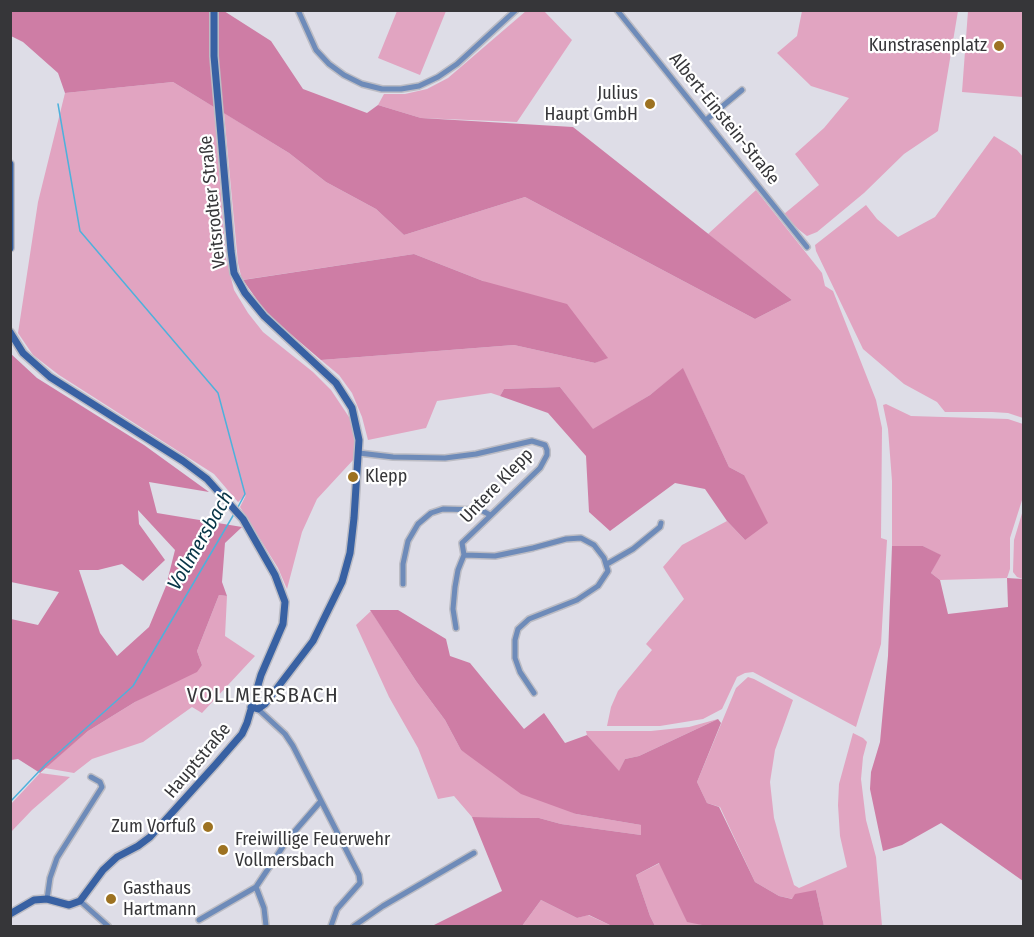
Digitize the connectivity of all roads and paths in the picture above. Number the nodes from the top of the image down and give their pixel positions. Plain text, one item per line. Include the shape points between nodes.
1 (214, 10) edge
2 (298, 10) edge
3 (516, 10) edge
4 (617, 10) edge
5 (742, 90) dead end
6 (706, 120) junction
7 (10, 164) edge
8 (807, 247) dead end
9 (10, 248) edge
10 (10, 332) edge
11 (359, 453) junction
12 (490, 515) junction
13 (661, 523) dead end
14 (464, 555) junction
15 (607, 564) junction
16 (403, 584) dead end
17 (456, 628) dead end
18 (534, 693) dead end
19 (255, 708) junction
20 (91, 777) dead end
21 (321, 801) junction
22 (474, 853) dead end
23 (256, 886) junction
24 (47, 899) junction
25 (80, 901) junction
26 (10, 914) edge
27 (199, 920) dead end
28 (108, 927) edge
29 (266, 927) edge
30 (331, 927) edge
31 (354, 927) edge

1 - 11 main road, Veitsrodter Straße via 214,67 234,273 244,293 264,316 322,368 346,397 356,419
2 - 3 street via 316,50 336,70 362,84 382,89 419,86 438,77
4 - 6 street, Albert-Einstein-Straße
5 - 6 street
6 - 8 street, Albert-Einstein-Straße
7 - 9 main road
10 - 19 main road via 23,353 50,377 183,460 207,479 243,519 275,575 285,602 283,624 268,657
11 - 12 street, Untere Klepp via 445,458 532,441 545,445 547,455 540,468
11 - 19 main road, Hauptstraße via 350,553 342,582 313,641 278,688
12 - 14 street, Untere Klepp via 462,543
12 - 16 street via 481,510 443,509 431,513 418,524 408,541
13 - 15 street via 633,549
14 - 15 street via 495,556 581,538 594,545
14 - 17 street via 455,587
15 - 18 street via 608,571 598,586 518,628 515,658
19 - 21 street via 285,734
19 - 25 main road, Hauptstraße via 242,734 216,765 150,837 103,870
20 - 24 street via 102,787 57,858
21 - 23 street via 288,839
21 - 30 street via 360,884 338,909
22 - 31 street
23 - 27 street
23 - 29 street
24 - 25 main road via 69,905
24 - 26 main road via 34,900
25 - 28 street

